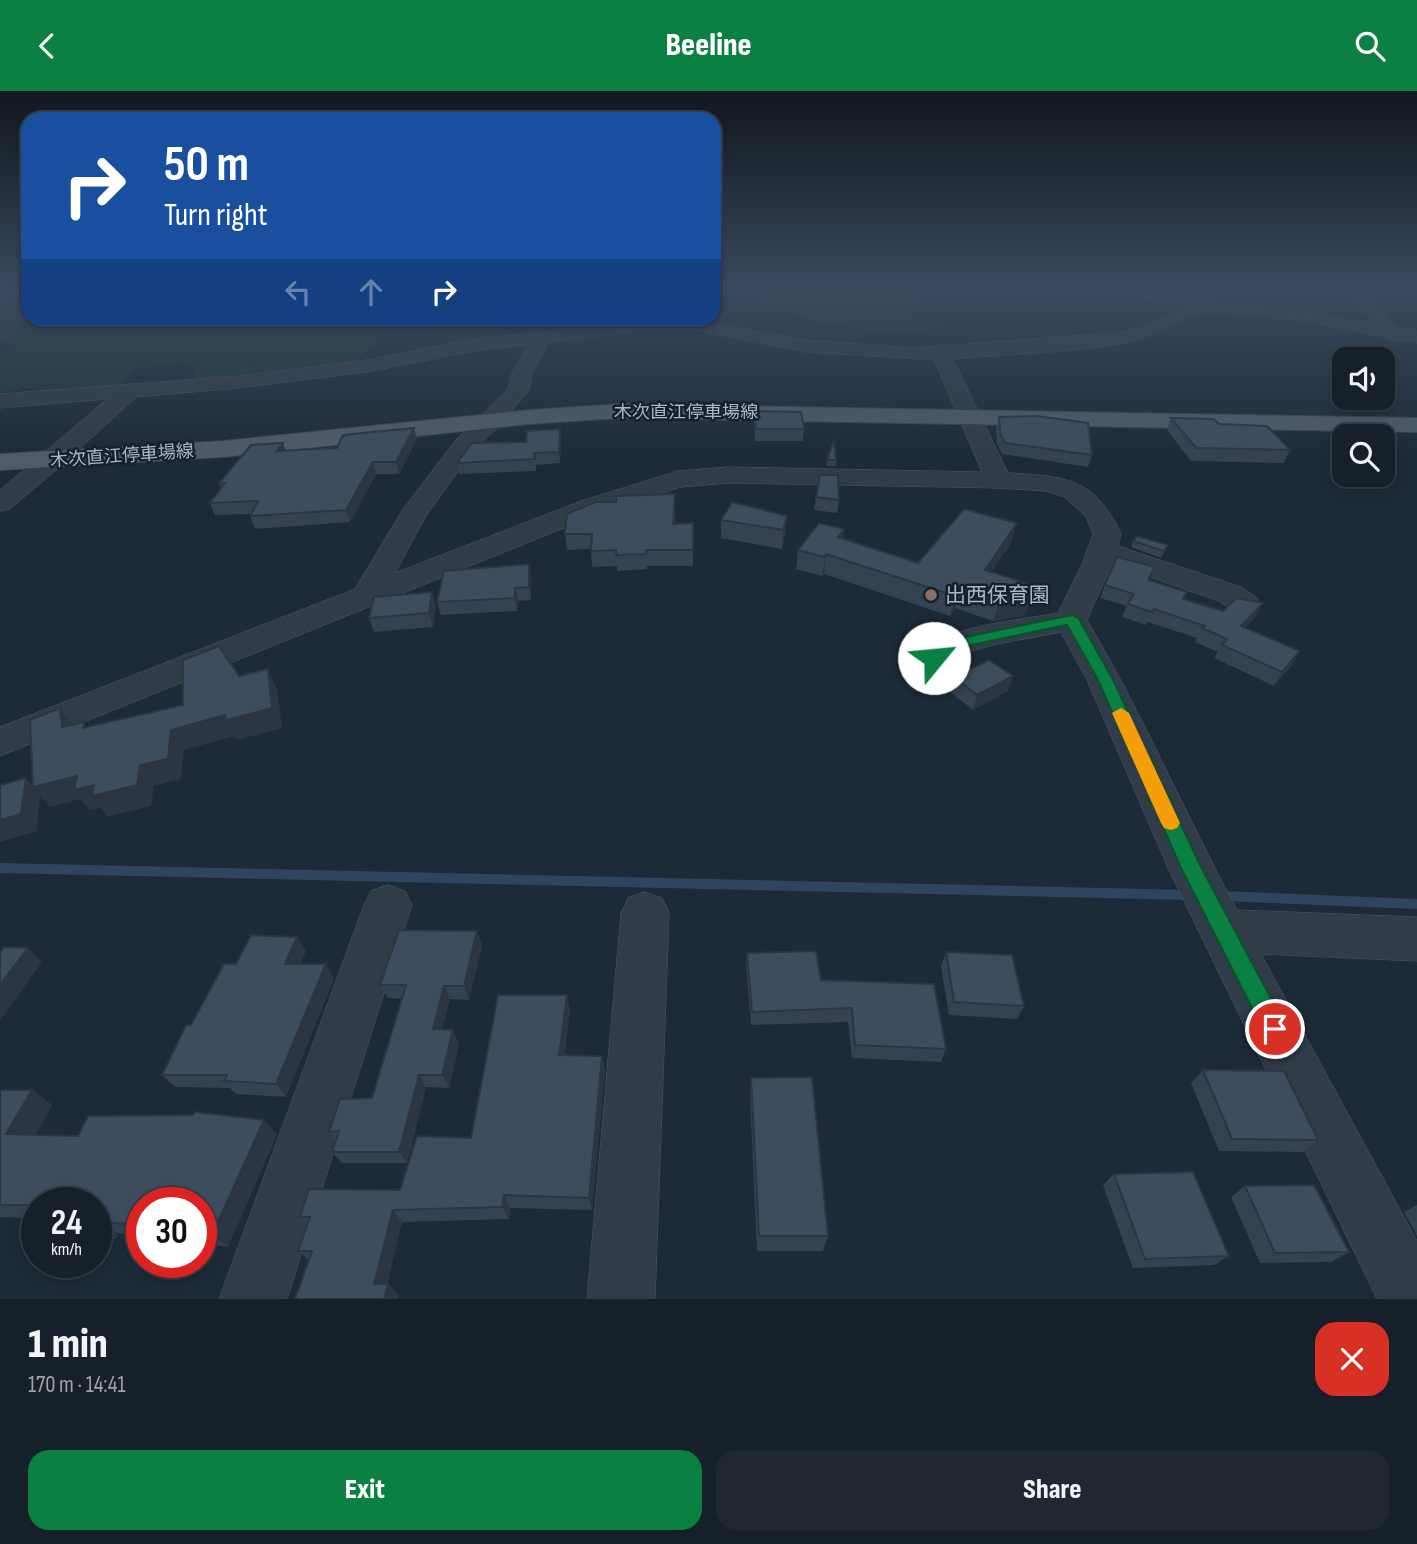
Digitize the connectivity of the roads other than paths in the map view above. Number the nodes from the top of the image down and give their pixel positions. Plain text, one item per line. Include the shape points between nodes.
1 (472, 345) edge
2 (538, 345) edge
3 (798, 345) edge
4 (1031, 345) edge
5 (940, 354) junction
6 (128, 392) junction
7 (0, 401) edge
8 (971, 415) junction
9 (492, 420) junction
10 (1417, 425) edge
11 (53, 460) junction
12 (0, 463) edge
13 (999, 480) junction
14 (0, 503) edge
15 (1102, 550) junction
16 (367, 596) junction
17 (1245, 604) edge
18 (1072, 619) junction
19 (934, 658) dead end
20 (0, 742) edge
21 (388, 905) dead end
22 (645, 913) dead end
23 (1225, 931) junction
24 (1417, 939) edge
25 (253, 1299) edge
26 (621, 1299) edge
27 (1412, 1299) edge

1 - 6 street via 324,372
2 - 9 street via 518,390
3 - 5 street
4 - 5 street
5 - 8 street
6 - 7 street
6 - 11 street
8 - 9 main road, 木次直江停車場線 via 620,411
8 - 10 main road, 木次直江停車場線
8 - 13 street
9 - 11 main road, 木次直江停車場線 via 223,449
9 - 16 street via 464,446 413,515
11 - 12 main road, 木次直江停車場線
11 - 14 street
13 - 15 street via 1049,482 1074,491 1098,514 1107,534
13 - 16 street via 728,475 678,479 604,502
15 - 17 street via 1230,594
15 - 18 street
16 - 20 street
18 - 19 street via 966,641
18 - 23 street
21 - 25 street
22 - 26 street
23 - 24 street
23 - 27 street

